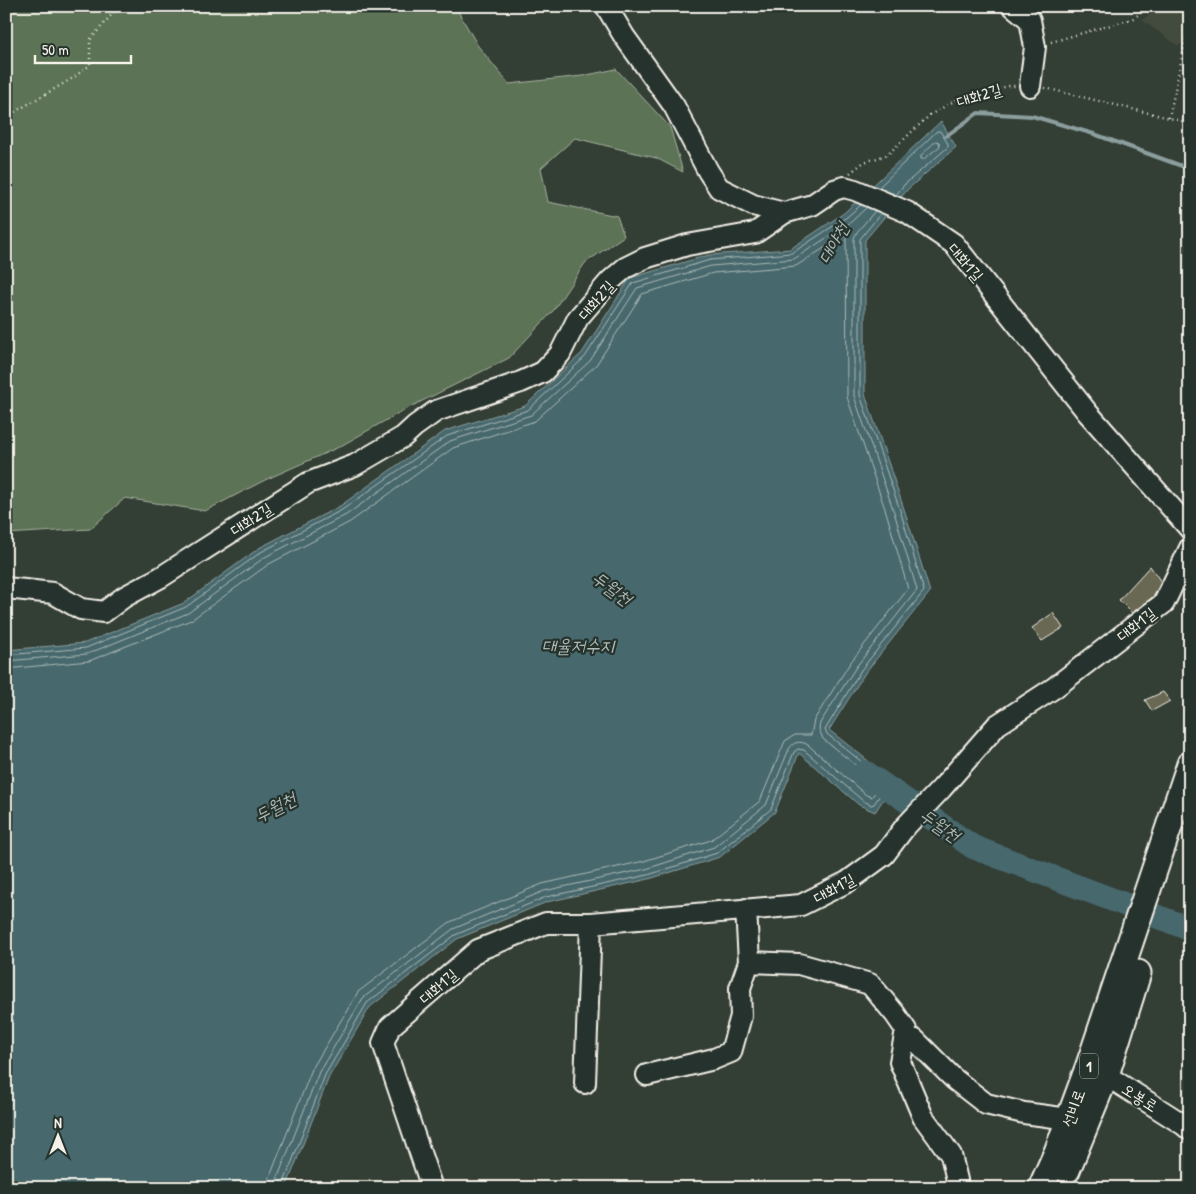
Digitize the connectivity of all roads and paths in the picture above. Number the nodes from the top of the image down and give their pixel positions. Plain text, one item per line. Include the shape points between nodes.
1 (119, 6) edge
2 (606, 6) edge
3 (1012, 6) edge
4 (1151, 6) edge
5 (1188, 29) dead end
6 (1035, 47) junction
7 (1030, 86) junction
8 (6, 116) edge
9 (1169, 118) junction
10 (1190, 123) edge
11 (850, 188) junction
12 (784, 213) junction
13 (1190, 529) edge
14 (1190, 548) edge
15 (6, 588) edge
16 (1190, 764) edge
17 (1190, 819) edge
18 (1157, 888) junction
19 (746, 909) junction
20 (591, 923) junction
21 (748, 962) junction
22 (905, 1035) junction
23 (1098, 1070) junction
24 (647, 1075) dead end
25 (586, 1084) dead end
26 (1069, 1119) junction
27 (1190, 1130) edge
28 (432, 1188) edge
29 (955, 1188) edge
30 (1041, 1188) edge
31 (1060, 1188) edge

1 - 8 path via 90,40 90,65
2 - 12 street via 674,106 719,188 752,205
3 - 6 street via 1030,20
4 - 6 path via 1132,19
5 - 9 path
6 - 7 street
7 - 9 path, 대화2길
7 - 11 path, 대화2길 via 1008,86 961,97 930,115 887,155 864,162 850,172
9 - 10 path, 대화2길
11 - 12 street, 대화2길 via 834,190 812,204
11 - 13 street, 대화1길 via 906,212 954,244 1087,412
12 - 15 street, 대화2길 via 755,233 687,245 625,268 578,318 560,354 543,372 436,411 403,437 355,465 308,483 104,612 80,609 53,593
14 - 19 street, 대화1길 via 1164,603 1054,688 997,725 905,827 884,855 839,886 801,906
16 - 18 main road, 1
17 - 18 main road, 1
18 - 23 main road, 선비로 / 1
19 - 20 street, 대화1길
19 - 21 street
20 - 25 street
20 - 28 street, 대화1길 via 546,923 478,950 390,1028 383,1043
21 - 22 street via 799,964 870,984 896,1014 906,1030
21 - 24 street via 740,988 741,1016 731,1052 714,1060
22 - 26 street via 915,1040 954,1079 986,1104
22 - 29 street via 900,1062 923,1117 951,1155 957,1180
23 - 26 main road, 선비로 / 1
23 - 27 street, 오봉로
23 - 31 main road, 선비로 / 1
26 - 30 main road, 선비로 / 1

